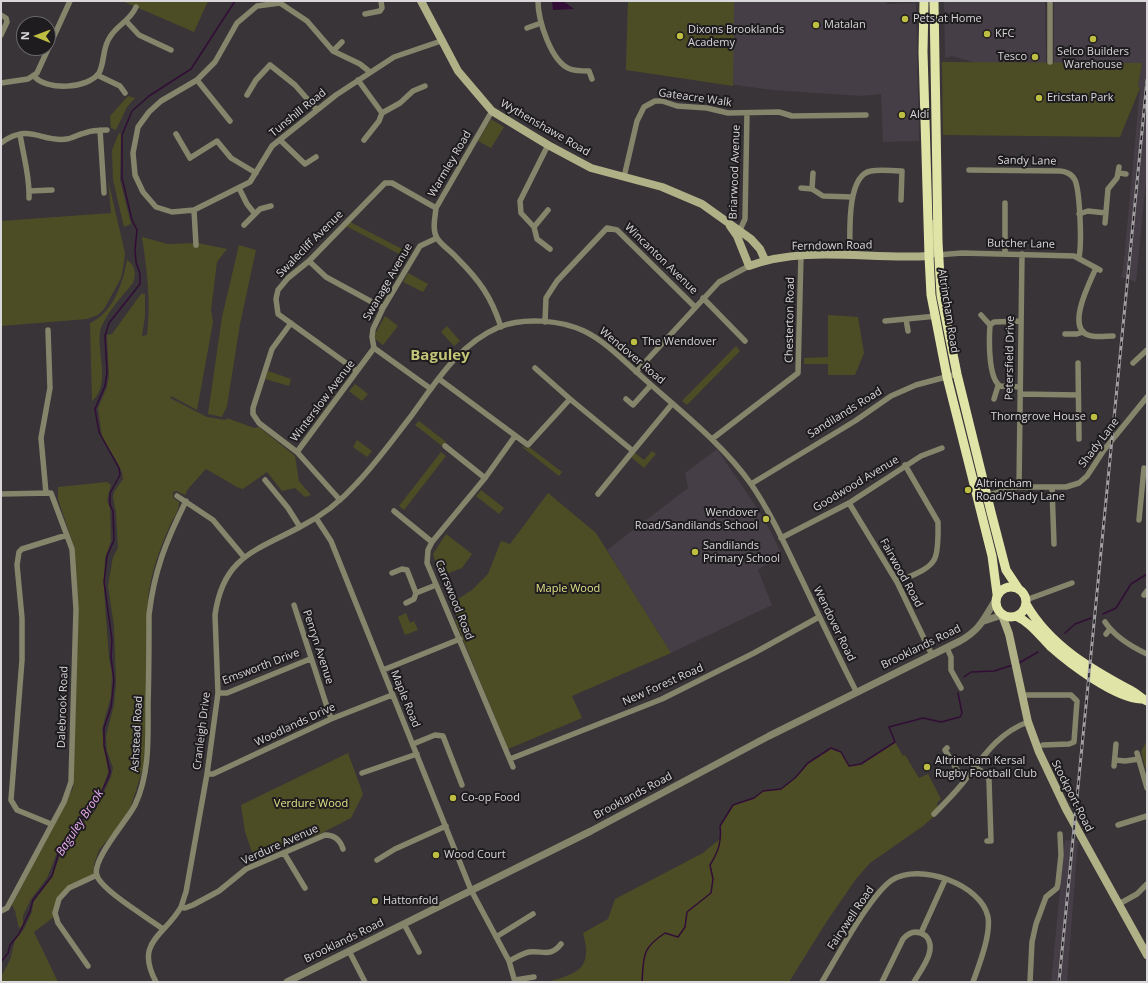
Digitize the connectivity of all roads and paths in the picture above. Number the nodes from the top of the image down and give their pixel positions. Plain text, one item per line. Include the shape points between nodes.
1 (70, 1) edge
2 (381, 1) edge
3 (421, 1) edge
4 (538, 1) edge
5 (924, 1) edge
6 (934, 1) edge
7 (1050, 1) edge
8 (280, 2) edge
9 (136, 7) dead end
10 (365, 14) dead end
11 (1, 15) edge
12 (127, 22) junction
13 (541, 23) junction
14 (527, 28) dead end
15 (1, 35) edge
16 (441, 41) junction
17 (342, 42) dead end
18 (171, 50) dead end
19 (333, 51) junction
20 (1050, 62) dead end
21 (370, 72) junction
22 (97, 75) junction
23 (34, 76) junction
24 (592, 79) dead end
25 (198, 80) junction
26 (358, 80) junction
27 (1, 83) edge
28 (425, 86) dead end
29 (125, 93) dead end
30 (247, 96) dead end
31 (318, 110) junction
32 (492, 111) junction
33 (382, 113) junction
34 (746, 114) junction
35 (866, 115) dead end
36 (230, 121) dead end
37 (100, 130) junction
38 (107, 130) dead end
39 (20, 134) junction
40 (176, 134) dead end
41 (280, 140) junction
42 (364, 140) dead end
43 (1, 143) edge
44 (548, 145) junction
45 (316, 157) dead end
46 (969, 170) dead end
47 (256, 173) junction
48 (813, 173) dead end
49 (1126, 174) dead end
50 (624, 177) junction
51 (239, 188) junction
52 (801, 188) dead end
53 (812, 189) junction
54 (52, 190) dead end
55 (29, 191) junction
56 (104, 193) dead end
57 (852, 197) junction
58 (29, 198) dead end
59 (901, 200) dead end
60 (1005, 203) dead end
61 (271, 206) dead end
62 (436, 208) junction
63 (194, 210) junction
64 (548, 210) dead end
65 (1106, 213) junction
66 (255, 214) junction
67 (1079, 214) junction
68 (1105, 223) dead end
69 (244, 225) dead end
70 (534, 227) junction
71 (738, 234) junction
72 (437, 238) junction
73 (196, 244) dead end
74 (550, 249) dead end
75 (1005, 254) junction
76 (1022, 254) junction
77 (801, 255) junction
78 (850, 255) junction
79 (933, 256) junction
80 (1080, 257) junction
81 (765, 260) junction
82 (309, 261) junction
83 (749, 266) junction
84 (703, 298) junction
85 (695, 307) junction
86 (383, 308) junction
87 (944, 315) junction
88 (981, 315) dead end
89 (935, 316) junction
90 (906, 319) junction
91 (885, 321) dead end
92 (1021, 321) junction
93 (545, 322) junction
94 (291, 323) junction
95 (990, 325) junction
96 (501, 327) junction
97 (48, 330) dead end
98 (908, 331) dead end
99 (1082, 332) junction
100 (1065, 334) dead end
101 (1113, 336) dead end
102 (746, 341) dead end
103 (374, 348) junction
104 (1147, 350) edge
105 (1078, 362) dead end
106 (1133, 362) dead end
107 (535, 368) dead end
108 (358, 371) junction
109 (636, 372) junction
110 (957, 374) junction
111 (947, 377) junction
112 (439, 379) junction
113 (651, 385) junction
114 (998, 386) junction
115 (1020, 387) junction
116 (431, 389) junction
117 (1020, 394) junction
118 (1078, 395) junction
119 (1147, 397) edge
120 (570, 399) junction
121 (626, 399) dead end
122 (994, 399) dead end
123 (672, 404) junction
124 (515, 436) junction
125 (712, 439) junction
126 (1079, 439) dead end
127 (445, 446) dead end
128 (942, 448) dead end
129 (633, 451) junction
130 (297, 452) junction
131 (906, 466) junction
132 (1144, 468) dead end
133 (485, 478) junction
134 (265, 480) dead end
135 (751, 484) junction
136 (1019, 487) junction
137 (1052, 487) junction
138 (1144, 491) edge
139 (46, 493) junction
140 (1, 494) edge
141 (598, 494) dead end
142 (177, 496) dead end
143 (982, 496) junction
144 (340, 500) junction
145 (186, 501) junction
146 (849, 503) junction
147 (394, 511) dead end
148 (316, 518) junction
149 (1138, 520) dead end
150 (300, 527) junction
151 (67, 535) junction
152 (781, 538) junction
153 (432, 542) junction
154 (1054, 544) dead end
155 (244, 557) junction
156 (392, 573) dead end
157 (897, 582) junction
158 (1072, 583) dead end
159 (436, 585) junction
160 (1018, 588) junction
161 (416, 592) junction
162 (996, 598) junction
163 (1026, 602) junction
164 (406, 603) dead end
165 (294, 605) dead end
166 (1002, 615) junction
167 (1015, 616) junction
168 (819, 617) junction
169 (984, 621) junction
170 (1106, 622) dead end
171 (1009, 634) junction
172 (460, 639) junction
173 (947, 648) junction
174 (1147, 654) edge
175 (932, 655) junction
176 (310, 659) junction
177 (1080, 666) junction
178 (383, 670) junction
179 (961, 688) dead end
180 (856, 691) junction
181 (218, 693) junction
182 (392, 695) junction
183 (1022, 695) junction
184 (1144, 700) edge
185 (331, 719) junction
186 (1028, 722) junction
187 (412, 744) junction
188 (1043, 744) dead end
189 (1116, 744) dead end
190 (947, 748) dead end
191 (1137, 752) dead end
192 (416, 754) junction
193 (510, 759) junction
194 (1139, 759) junction
195 (513, 767) dead end
196 (974, 767) junction
197 (362, 772) dead end
198 (207, 774) junction
199 (967, 778) junction
200 (462, 785) dead end
201 (1147, 788) edge
202 (934, 814) dead end
203 (1147, 816) edge
204 (51, 824) junction
205 (1117, 825) dead end
206 (446, 826) junction
207 (1058, 838) dead end
208 (987, 841) dead end
209 (343, 849) dead end
210 (284, 853) junction
211 (376, 860) dead end
212 (97, 875) junction
213 (945, 880) junction
214 (1147, 884) edge
215 (305, 888) dead end
216 (471, 890) junction
217 (1118, 904) junction
218 (181, 907) junction
219 (1, 911) edge
220 (533, 914) dead end
221 (404, 924) junction
222 (163, 929) junction
223 (921, 933) junction
224 (496, 937) junction
225 (561, 944) dead end
226 (349, 951) junction
227 (419, 952) dead end
228 (1147, 955) edge
229 (509, 961) junction
230 (88, 966) dead end
231 (534, 977) dead end
232 (515, 981) edge
233 (156, 982) edge
234 (287, 982) edge
235 (365, 982) edge
236 (822, 982) edge
237 (882, 982) edge
238 (914, 982) edge
239 (974, 982) edge
240 (1030, 982) edge

1 - 23 street via 41,68
2 - 10 street via 380,11
3 - 16 main road, Wythenshawe Road
4 - 13 street
5 - 79 highway, Altrincham Road via 923,52
6 - 79 highway, Altrincham Road via 938,212
7 - 20 street
8 - 19 street via 307,21
8 - 25 street via 257,6 237,23 215,62
9 - 12 street
11 - 15 street via 7,22
12 - 18 street via 139,35
12 - 22 street via 113,33 106,44
13 - 14 street
13 - 24 street via 553,53 569,69 588,71
16 - 21 street, Tunshill Road via 394,57
16 - 32 main road, Wythenshawe Road via 458,71
17 - 19 street
19 - 21 street via 360,64
21 - 26 street, Tunshill Road
22 - 23 street via 84,83 58,86 42,83
22 - 29 street via 120,86
23 - 27 street
25 - 36 street
25 - 63 street, Tunshill Road via 161,101 149,112 138,127 133,153 135,175 142,192 156,207 172,212
26 - 31 street, Tunshill Road
26 - 33 street
28 - 33 street via 413,91 400,103
30 - 31 street via 256,80 270,65 295,85
31 - 41 street, Tunshill Road
32 - 44 main road, Wythenshawe Road
32 - 62 street, Warmley Road
33 - 42 street
34 - 35 street, Gateacre Walk via 780,112 792,116
34 - 50 street, Gateacre Walk via 688,108 662,101 650,102 644,107 637,121
34 - 71 street, Briarwood Avenue via 745,219
37 - 38 street
37 - 39 street via 67,139
37 - 56 street
39 - 43 street
39 - 55 street
40 - 47 street via 190,158 217,141 231,158
41 - 45 street via 305,164
41 - 47 street, Tunshill Road via 272,146
44 - 50 main road, Wythenshawe Road via 591,168
44 - 70 street via 520,201 521,213
46 - 67 street, Sandy Lane via 1064,171 1075,180
47 - 51 street, Tunshill Road via 250,182
48 - 53 street
49 - 65 street via 1119,170 1117,178 1109,187
50 - 71 main road, Wythenshawe Road via 688,197 728,223
51 - 63 street, Tunshill Road
51 - 66 street
52 - 53 street
53 - 57 street via 823,196
54 - 55 street
55 - 58 street
57 - 59 street via 858,180 864,174 871,171 902,171
57 - 78 street
60 - 75 street
61 - 66 street
62 - 72 street, Warmley Road via 434,225
62 - 82 street, Swalecliff Avenue via 392,183 385,183
63 - 73 street
64 - 70 street
65 - 67 street via 1088,211
65 - 68 street
66 - 69 street
67 - 80 street, Sandy Lane
70 - 74 street via 537,239
71 - 81 main road, Wythenshawe Road via 760,250
71 - 83 main road
72 - 86 street, Swanage Avenue via 420,246
72 - 96 street via 478,279 495,307
75 - 76 street, Butcher Lane
75 - 79 street, Butcher Lane via 949,253
76 - 80 street, Butcher Lane
76 - 92 street, Petersfield Drive
77 - 78 main road, Ferndown Road
77 - 81 main road, Ferndown Road
77 - 125 street, Chesterton Road via 798,373
78 - 79 main road, Ferndown Road
79 - 87 highway, Altrincham Road
79 - 89 highway, Altrincham Road
80 - 99 street via 1098,269 1079,312 1078,325
81 - 83 main road, Ferndown Road
82 - 86 street via 326,277
82 - 94 street, Swalecliff Avenue via 278,290 278,314
83 - 84 street, Ferndown Road via 719,282
84 - 85 street, Ferndown Road
84 - 102 street
85 - 93 street, Wincanton Avenue via 617,230 607,228 557,281 546,298
85 - 109 street, Ferndown Road
86 - 103 street, Swanage Avenue via 373,329
87 - 89 street
87 - 110 highway, Altrincham Road
88 - 95 street
89 - 90 street
89 - 111 highway, Altrincham Road
90 - 91 street
90 - 98 street
92 - 95 street via 996,321
92 - 115 street, Petersfield Drive
93 - 96 street, Wendover Road via 520,322
93 - 109 street, Wendover Road via 586,332
94 - 108 street, Swalecliff Avenue
94 - 130 street via 272,349 253,408 259,423
95 - 114 street via 990,360
96 - 112 street, Wendover Road via 478,338 466,348
97 - 139 street via 50,388 41,438
99 - 100 street
99 - 101 street via 1092,336
103 - 108 street, Winterslow Avenue
103 - 116 street
104 - 106 street
105 - 118 street
107 - 120 street
108 - 130 street, Winterslow Avenue
109 - 113 street, Wendover Road
110 - 111 street, Sandilands Road
110 - 143 highway, Altrincham Road
111 - 135 street, Sandilands Road via 916,385 891,396 855,421
111 - 143 highway, Altrincham Road
112 - 116 street, Wendover Road
112 - 124 street
113 - 121 street via 633,405
113 - 123 street, Wendover Road
114 - 115 street
114 - 122 street
115 - 117 street, Petersfield Drive
116 - 144 street, Wendover Road via 375,462
117 - 118 street
117 - 136 street, Petersfield Drive
118 - 126 street
119 - 137 street, Shady Lane via 1087,476 1071,486
120 - 124 street via 528,445
120 - 129 street
123 - 125 street, Wendover Road
123 - 129 street
124 - 133 street, Carrswood Road
125 - 135 street, Wendover Road
127 - 133 street
128 - 131 street, Goodwood Avenue via 921,456
129 - 141 street
130 - 144 street, Winterslow Avenue
131 - 146 street, Goodwood Avenue
131 - 157 street via 938,522 938,532 935,559
132 - 138 street
133 - 153 street, Carrswood Road
134 - 150 street
135 - 152 street, Wendover Road
136 - 137 street, Shady Lane
136 - 143 street, Shady Lane
137 - 154 street
138 - 149 street via 1142,511
139 - 140 street
139 - 151 street, Dalebrook Road via 52,493 56,501
142 - 145 street
143 - 160 highway, Altrincham Road via 1006,570
143 - 162 highway, Altrincham Road via 996,573
144 - 148 street, Wendover Road
145 - 155 street via 213,520
145 - 212 street, Ashstead Road via 162,552 152,594 149,615 148,750 145,777 135,805 102,853 97,865
146 - 152 street, Goodwood Avenue
146 - 157 street, Fairwood Road
147 - 153 street
148 - 150 street, Cranleigh Drive
148 - 178 street, Maple Road via 331,541
150 - 155 street, Cranleigh Drive via 260,546
151 - 204 street, Dalebrook Road via 72,549 76,609 71,782 70,789
151 - 204 street via 22,549 17,565 23,633 11,800 17,810
152 - 168 street, Wendover Road
153 - 159 street, Carrswood Road via 426,556
155 - 181 street, Cranleigh Drive via 224,582 217,604 215,622
156 - 161 street via 407,570
157 - 175 street, Fairwood Road
158 - 163 street
159 - 161 street
159 - 172 street, Carrswood Road
160 - 162 highway via 1008,587
160 - 163 highway
161 - 164 street via 414,599
162 - 166 highway via 997,609
162 - 169 street, Brooklands Road
163 - 167 highway via 1024,610
163 - 177 highway via 1032,615
165 - 176 street, Penryn Avenue
166 - 167 highway
166 - 169 street, Brooklands Road
166 - 171 main road, Stockport Road
167 - 171 main road, Stockport Road
167 - 177 highway via 1031,624 1050,646
168 - 180 street, Wendover Road
168 - 193 street, New Forest Road via 662,699
169 - 173 street, Brooklands Road via 972,634
170 - 174 street via 1108,632
171 - 183 main road, Stockport Road
172 - 178 street
172 - 193 street, Carrswood Road
173 - 175 street, Brooklands Road
173 - 179 street via 952,670
175 - 180 street, Brooklands Road
176 - 181 street, Emsworth Drive via 227,693
176 - 185 street, Penryn Avenue
177 - 184 highway via 1132,698
178 - 182 street, Maple Road
180 - 216 street, Brooklands Road via 591,831
181 - 198 street, Cranleigh Drive
182 - 185 street, Woodlands Drive
182 - 187 street, Maple Road
183 - 186 main road, Stockport Road
183 - 188 street via 1071,695 1077,701 1074,742
185 - 198 street, Woodlands Drive via 213,774
186 - 196 street via 1006,732
186 - 217 main road, Stockport Road via 1044,766
187 - 192 street, Maple Road
187 - 200 street via 435,735 443,736
189 - 194 street via 1114,763
190 - 199 street via 945,750 952,763
191 - 194 street
192 - 197 street
192 - 206 street, Maple Road
193 - 195 street, Carrswood Road
194 - 201 street
196 - 199 street
196 - 208 street via 984,773 989,780 991,841
198 - 218 street, Cranleigh Drive via 186,892
199 - 202 street
203 - 205 street
204 - 219 street, Dalebrook Road via 7,908
206 - 211 street
206 - 216 street, Maple Road
207 - 240 street via 1058,884 1046,897 1036,924 1032,942
209 - 210 street, Verdure Avenue via 333,835 324,835
210 - 215 street
210 - 218 street, Verdure Avenue via 246,869 227,886 193,905
212 - 222 street via 107,889
212 - 230 street via 69,888 59,899 55,913 58,924
213 - 223 street
213 - 236 street, Fairywell Road via 927,873 914,873 899,876 886,885 859,922
213 - 239 street, Fairywell Road via 973,893 982,902 987,913 987,931
214 - 217 street via 1137,894
216 - 221 street, Brooklands Road
216 - 224 street, Maple Road
217 - 228 main road, Stockport Road
218 - 222 street, Cranleigh Drive
220 - 224 street
221 - 226 street, Brooklands Road
221 - 227 street
222 - 233 street, Cranleigh Drive via 150,945 151,972
223 - 237 street via 910,933 903,939
223 - 238 street via 929,940 931,950
224 - 229 street, Maple Road
225 - 229 street via 554,951 541,954 528,952
226 - 234 street, Brooklands Road
226 - 235 street
229 - 232 street, Maple Road
231 - 232 street

